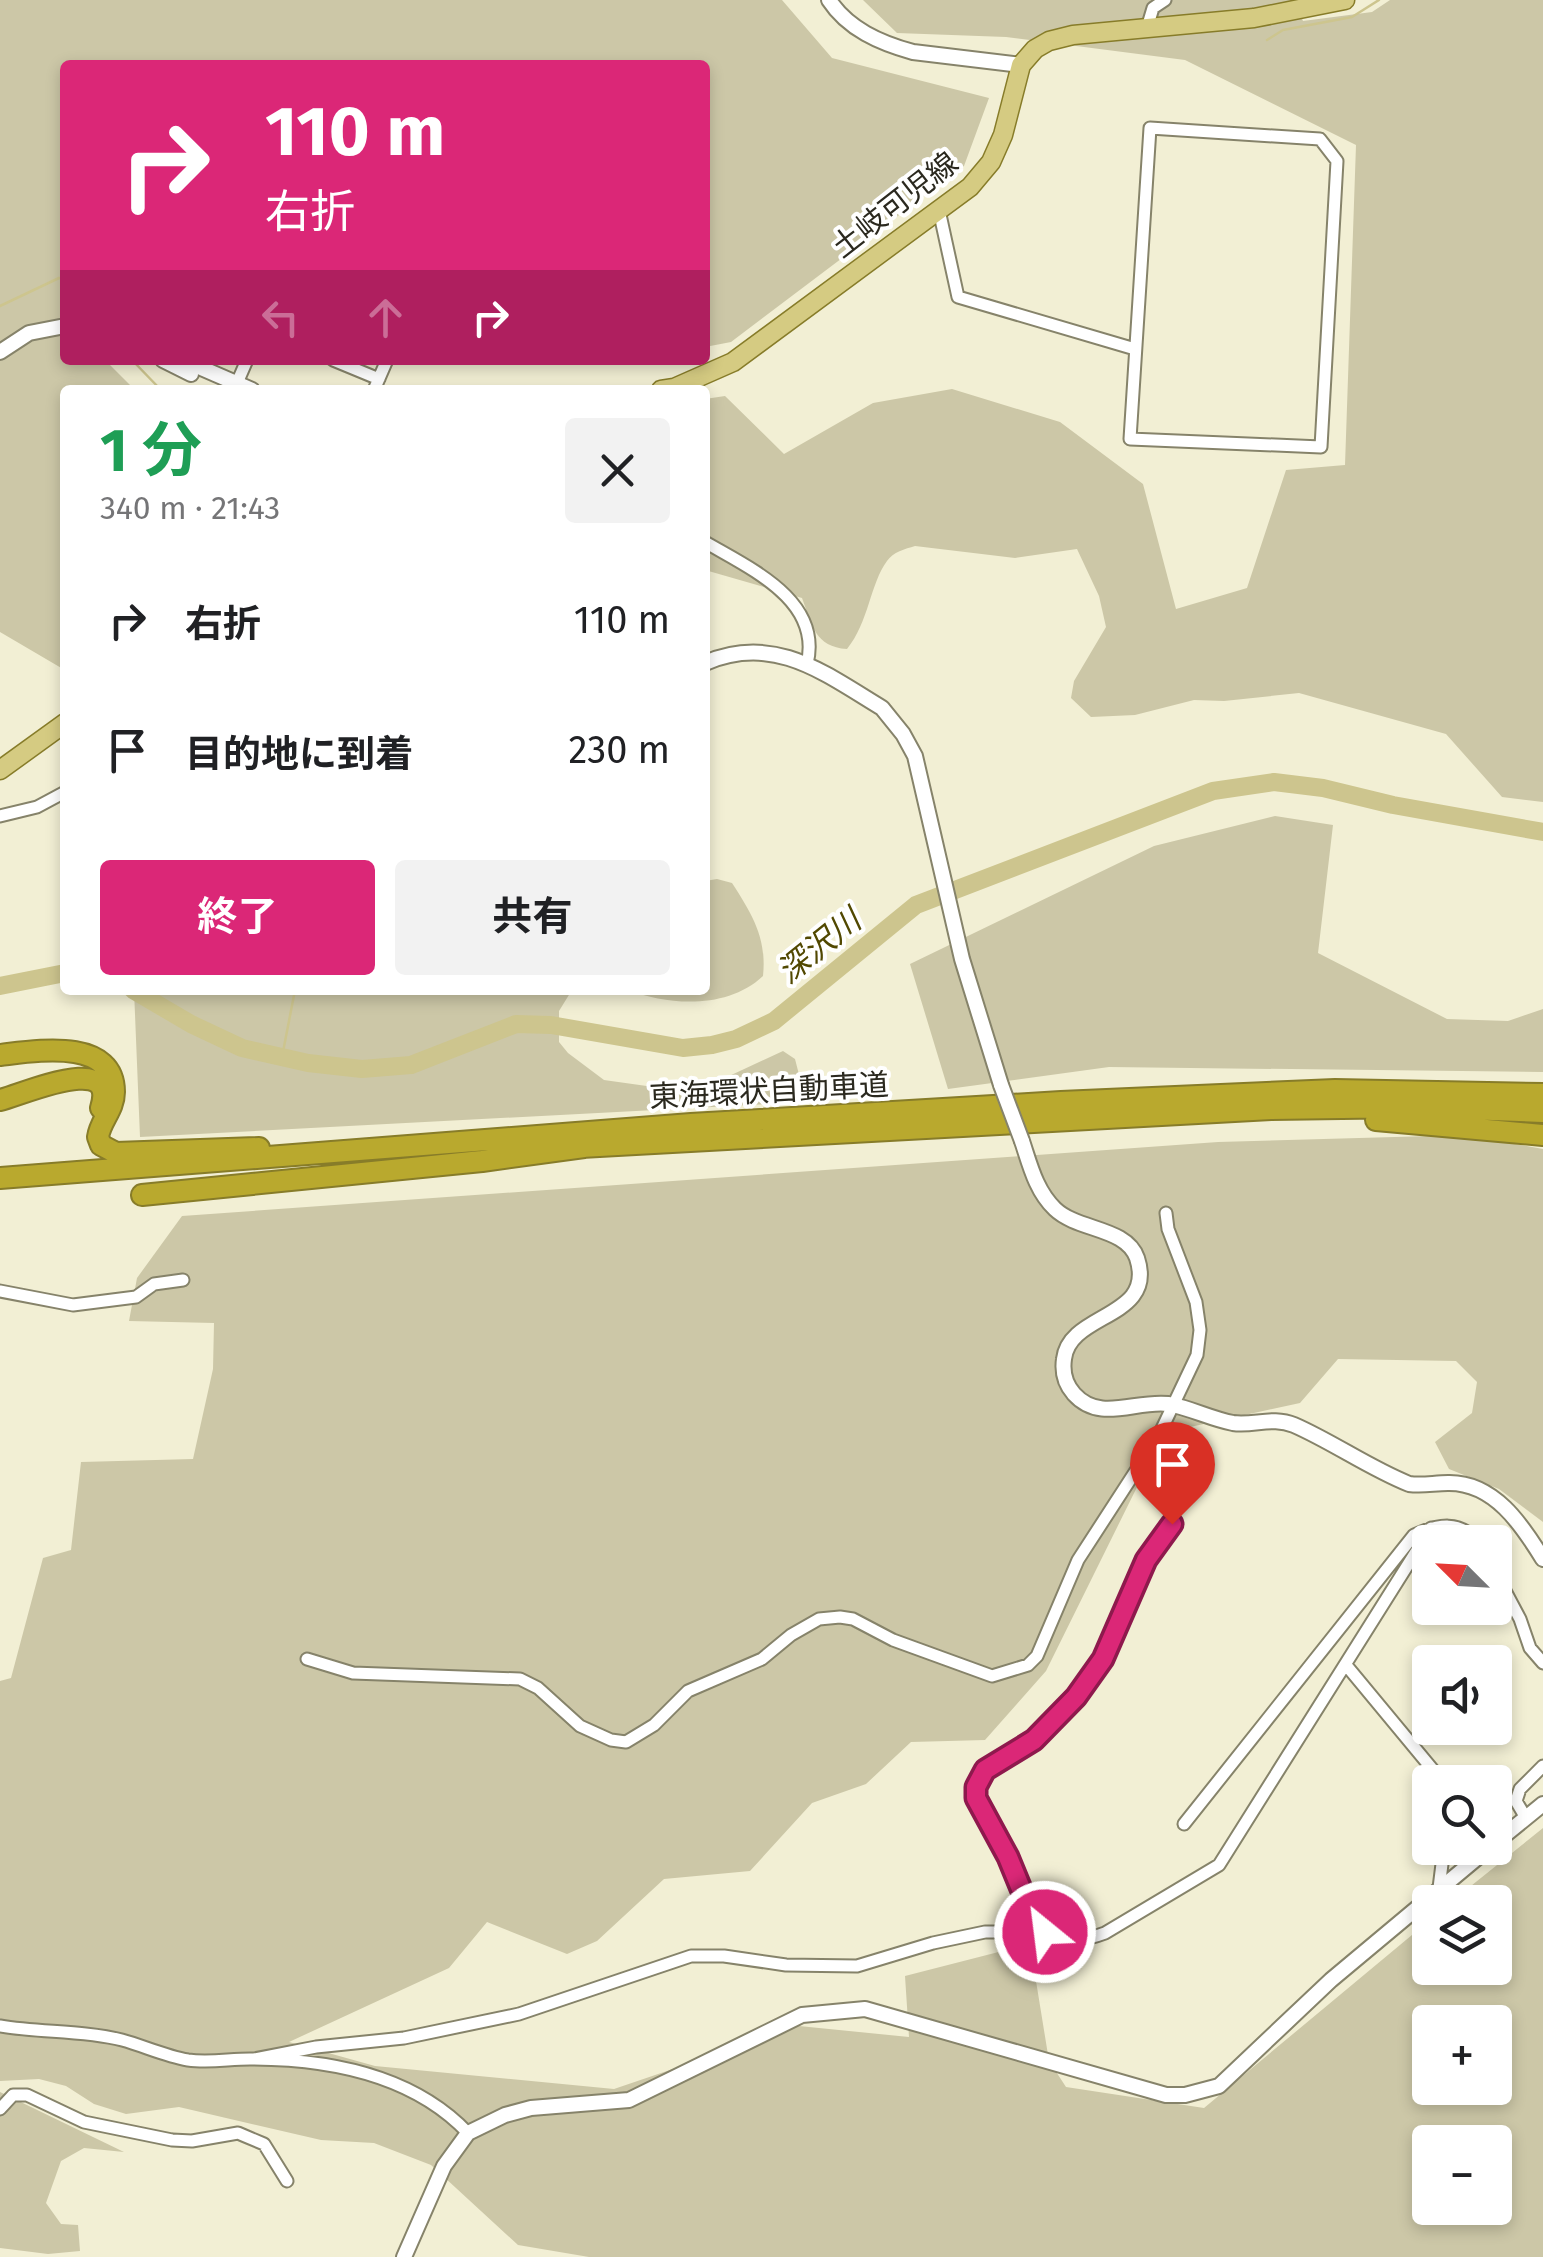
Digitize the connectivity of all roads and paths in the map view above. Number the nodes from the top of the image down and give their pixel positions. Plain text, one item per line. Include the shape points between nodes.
1 (829, 0) edge
2 (1165, 0) edge
3 (1345, 0) edge
4 (1148, 28) junction
5 (1021, 65) junction
6 (939, 210) junction
7 (60, 327) edge
8 (1135, 348) junction
9 (0, 352) edge
10 (176, 365) edge
11 (192, 365) edge
12 (342, 365) edge
13 (226, 385) edge
14 (228, 385) edge
15 (376, 385) edge
16 (681, 385) edge
17 (710, 545) edge
18 (710, 661) edge
19 (807, 664) junction
20 (60, 727) edge
21 (0, 770) edge
22 (60, 795) edge
23 (0, 816) edge
24 (0, 1055) edge
25 (1543, 1085) edge
26 (1431, 1090) junction
27 (1543, 1094) edge
28 (0, 1100) edge
29 (1543, 1112) edge
30 (1150, 1116) junction
31 (88, 1124) dead end
32 (1543, 1135) edge
33 (381, 1146) junction
34 (584, 1146) junction
35 (0, 1178) edge
36 (0, 1188) edge
37 (142, 1195) dead end
38 (1166, 1213) dead end
39 (183, 1280) dead end
40 (0, 1291) edge
41 (1174, 1405) junction
42 (1172, 1524) dead end
43 (1412, 1538) edge
44 (1412, 1559) edge
45 (1543, 1560) edge
46 (1512, 1604) edge
47 (307, 1659) dead end
48 (1543, 1663) edge
49 (1346, 1665) junction
50 (1430, 1765) edge
51 (1543, 1766) edge
52 (1543, 1804) edge
53 (1526, 1818) junction
54 (1184, 1824) dead end
55 (1512, 1829) edge
56 (1468, 1865) edge
57 (1443, 1885) edge
58 (1412, 1911) edge
59 (1045, 1932) junction
60 (0, 2026) edge
61 (254, 2059) junction
62 (0, 2109) edge
63 (468, 2134) junction
64 (287, 2181) dead end
65 (404, 2257) edge

1 - 5 street via 858,29 896,48
2 - 4 street via 1153,8
3 - 4 main road via 1254,18
4 - 5 main road via 1073,34 1035,49
5 - 6 main road, 土岐可児線 via 991,162
6 - 8 street via 958,298
6 - 16 main road, 土岐可児線 via 733,362
7 - 9 street via 29,333
8 - 8 street via 1150,128 1320,138 1337,160 1320,447 1130,439
10 - 13 street
11 - 14 street
12 - 15 street
17 - 19 street via 794,602 811,649
18 - 19 street via 758,650
19 - 41 street, bridge via 882,708 914,756 962,959 1037,1186 1052,1206 1128,1243 1136,1256 1130,1299 1072,1337 1064,1352 1068,1388 1098,1409
20 - 21 main road
22 - 23 street
24 - 33 highway via 70,1051 99,1061 114,1092 98,1137 116,1153
25 - 26 highway
26 - 27 highway, 東海環状自動車道
26 - 33 highway, 東海環状自動車道 via 1170,1096
28 - 31 highway via 74,1077 92,1078 104,1100
29 - 30 highway, 東海環状自動車道 via 1361,1107
30 - 32 highway via 1393,1120
30 - 34 highway, 東海環状自動車道
33 - 35 highway, 東海環状自動車道
34 - 36 highway, 東海環状自動車道
34 - 37 highway
38 - 41 street via 1200,1330
39 - 40 street via 154,1284 136,1297 73,1305
41 - 45 street via 1234,1423 1294,1425 1409,1484 1471,1487 1508,1509
41 - 47 street via 1078,1560 1037,1656 1006,1674 992,1676 928,1654 854,1619 819,1619 762,1659 688,1691 626,1742 580,1726 520,1679 353,1673
42 - 59 street via 1146,1560 1103,1659 1076,1697 1034,1740 985,1770 976,1787
43 - 54 street
44 - 49 street
46 - 48 street
49 - 50 street
49 - 59 street via 1219,1865 1091,1938 1057,1940
51 - 53 street via 1520,1789 1516,1802
52 - 53 street
53 - 55 street
56 - 57 street
58 - 63 street via 1219,2086 1200,2092 1166,2096 847,2009 781,2023 629,2100 531,2108
59 - 61 street via 985,1932 857,1966 690,1956 519,2014
60 - 61 street via 106,2038 189,2060
61 - 63 street via 370,2074 435,2102
62 - 64 street via 13,2095 27,2096 84,2122 172,2140 238,2134 264,2144
63 - 65 street via 444,2166

